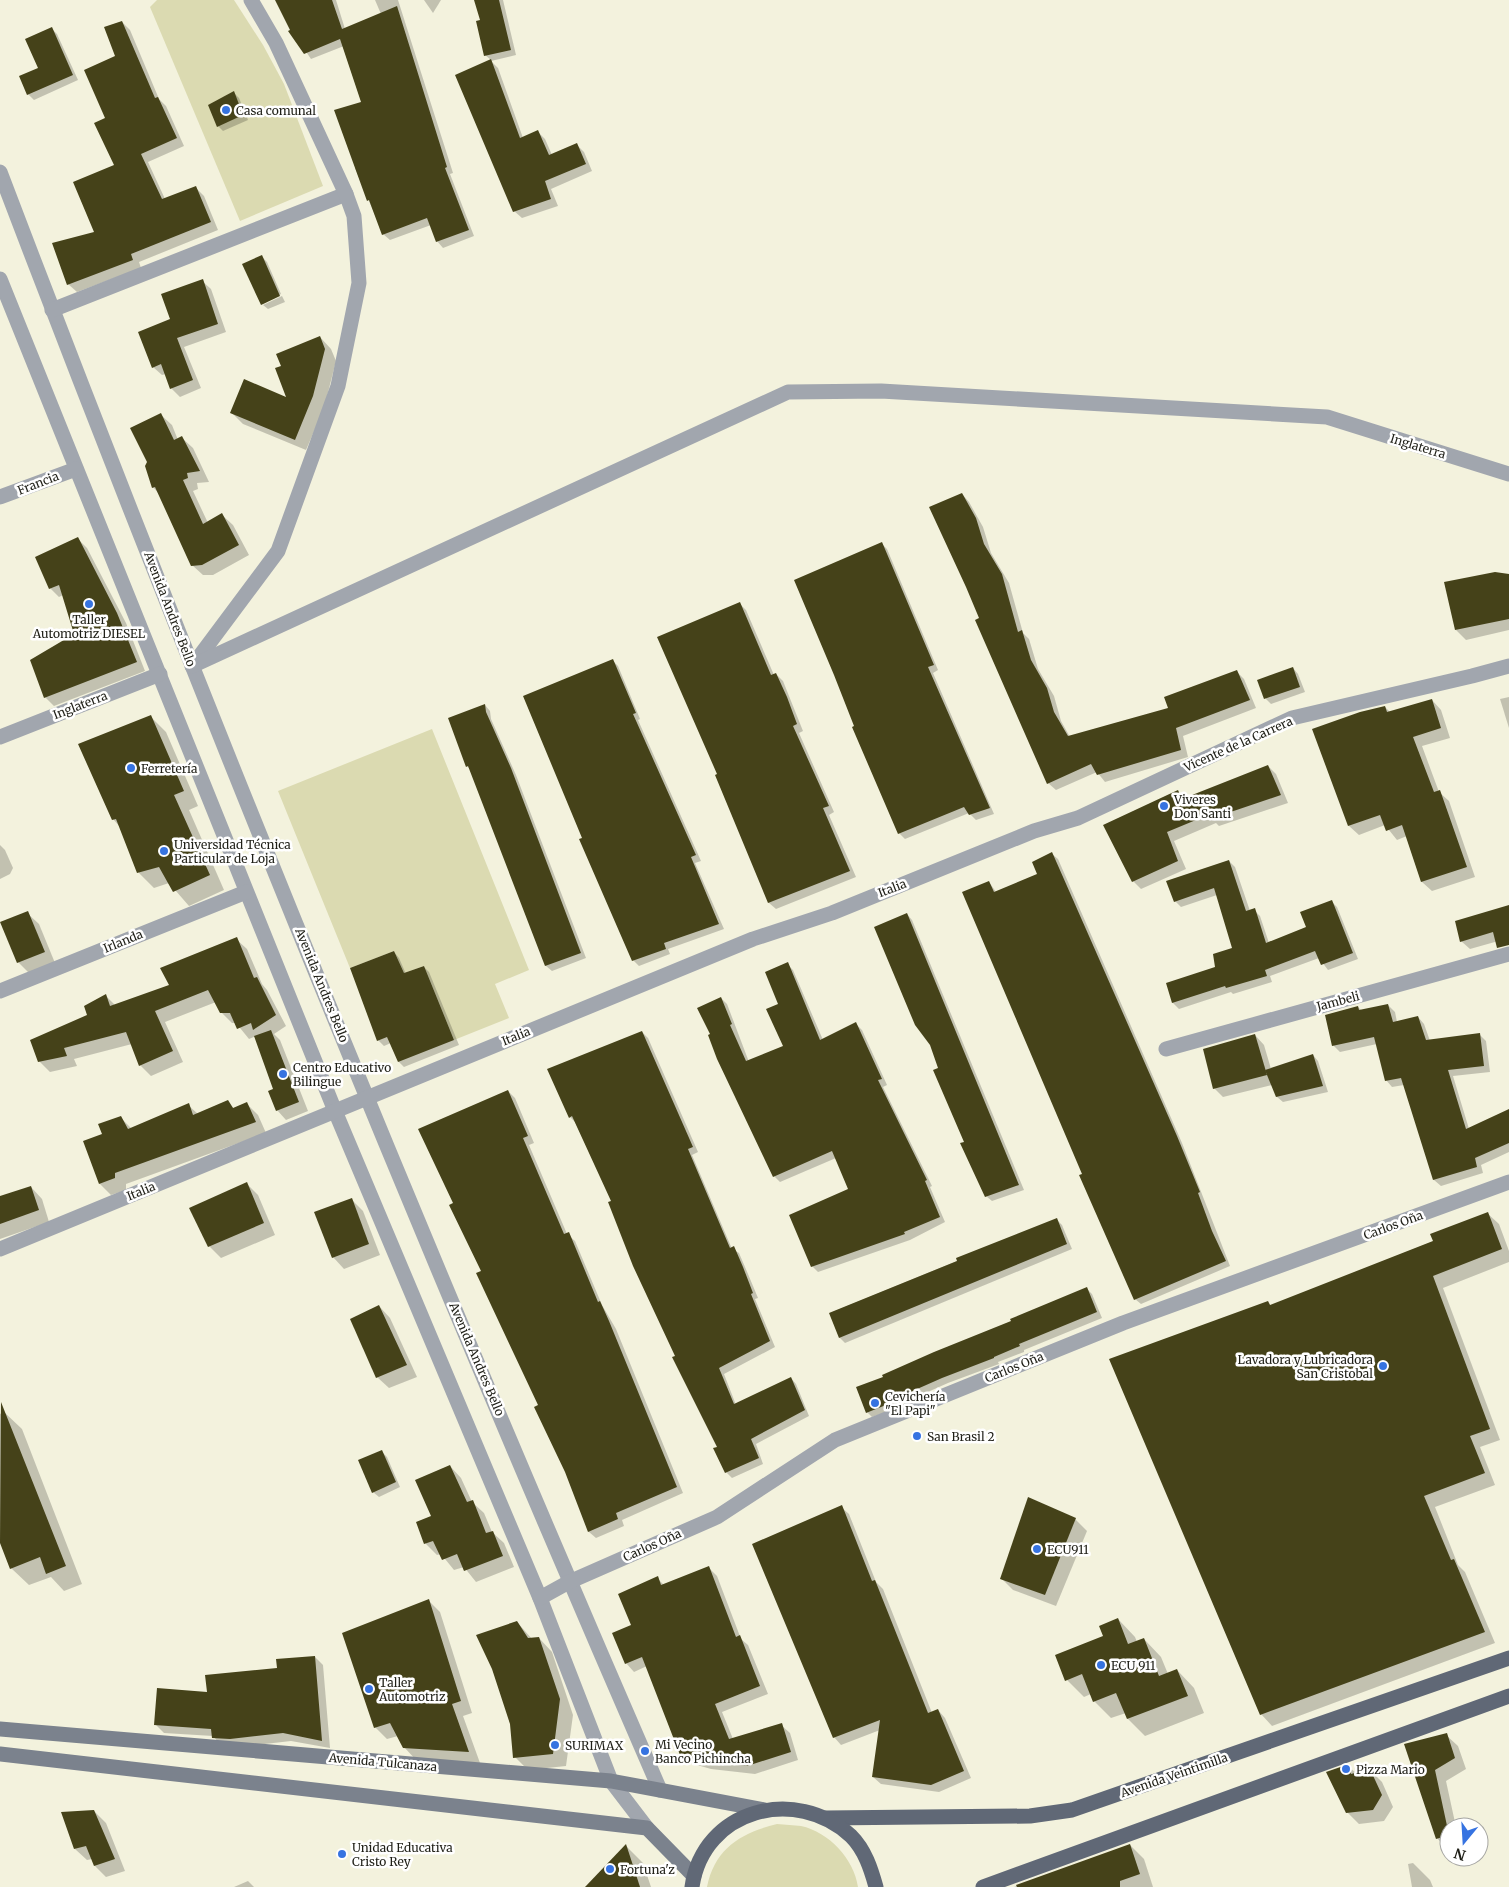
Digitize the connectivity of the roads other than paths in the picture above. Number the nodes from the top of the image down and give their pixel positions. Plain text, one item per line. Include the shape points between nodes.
1 (251, 0) edge
2 (0, 172) edge
3 (346, 194) junction
4 (0, 279) edge
5 (52, 310) junction
6 (76, 469) junction
7 (1509, 474) edge
8 (0, 498) edge
9 (192, 666) junction
10 (1509, 666) edge
11 (160, 674) junction
12 (0, 737) edge
13 (1034, 832) joint
14 (246, 892) junction
15 (1509, 954) edge
16 (0, 990) edge
17 (1166, 1049) dead end
18 (368, 1097) junction
19 (335, 1111) junction
20 (1509, 1182) edge
21 (0, 1249) edge
22 (569, 1582) junction
23 (540, 1598) junction
24 (1509, 1658) edge
25 (1509, 1696) edge
26 (0, 1729) edge
27 (0, 1754) edge
28 (611, 1781) junction
29 (660, 1790) junction
30 (765, 1810) junction
31 (826, 1818) junction
32 (647, 1828) junction
33 (693, 1882) edge
34 (876, 1887) edge
35 (983, 1887) edge

1 - 3 street via 276,43
2 - 5 street, Avenida Andres Bello
3 - 5 street
3 - 9 street via 354,216 359,283 338,386 278,551
4 - 6 street
5 - 9 street, Avenida Andres Bello
6 - 8 street, Francia
6 - 11 street
7 - 9 street, Inglaterra via 1327,418 881,391 788,392
9 - 18 street, Avenida Andres Bello
10 - 13 street, Vicente de la Carrera via 1292,718 1078,818
11 - 12 street, Inglaterra
11 - 14 street
13 - 18 street, Italia via 832,913 753,939
14 - 16 street, Irlanda
14 - 19 street
15 - 17 street, Jambeli
18 - 19 street, Italia
18 - 22 street, Avenida Andres Bello
19 - 21 street, Italia
19 - 23 street
20 - 22 street, Carlos Oña via 1123,1323 835,1440 717,1517
22 - 23 street, Carlos Oña
22 - 29 street, Avenida Andres Bello
23 - 28 street
24 - 31 main road, Avenida Veintimilla via 1072,1810 1030,1816
25 - 35 main road
26 - 28 street, Avenida Tulcanaza
27 - 32 street
28 - 29 street, Avenida Tulcanaza
28 - 32 street
29 - 30 street, Avenida Tulcanaza
30 - 31 main road via 790,1808
30 - 33 main road via 741,1818 720,1833 704,1853
31 - 34 main road via 852,1837 870,1863
32 - 33 street

